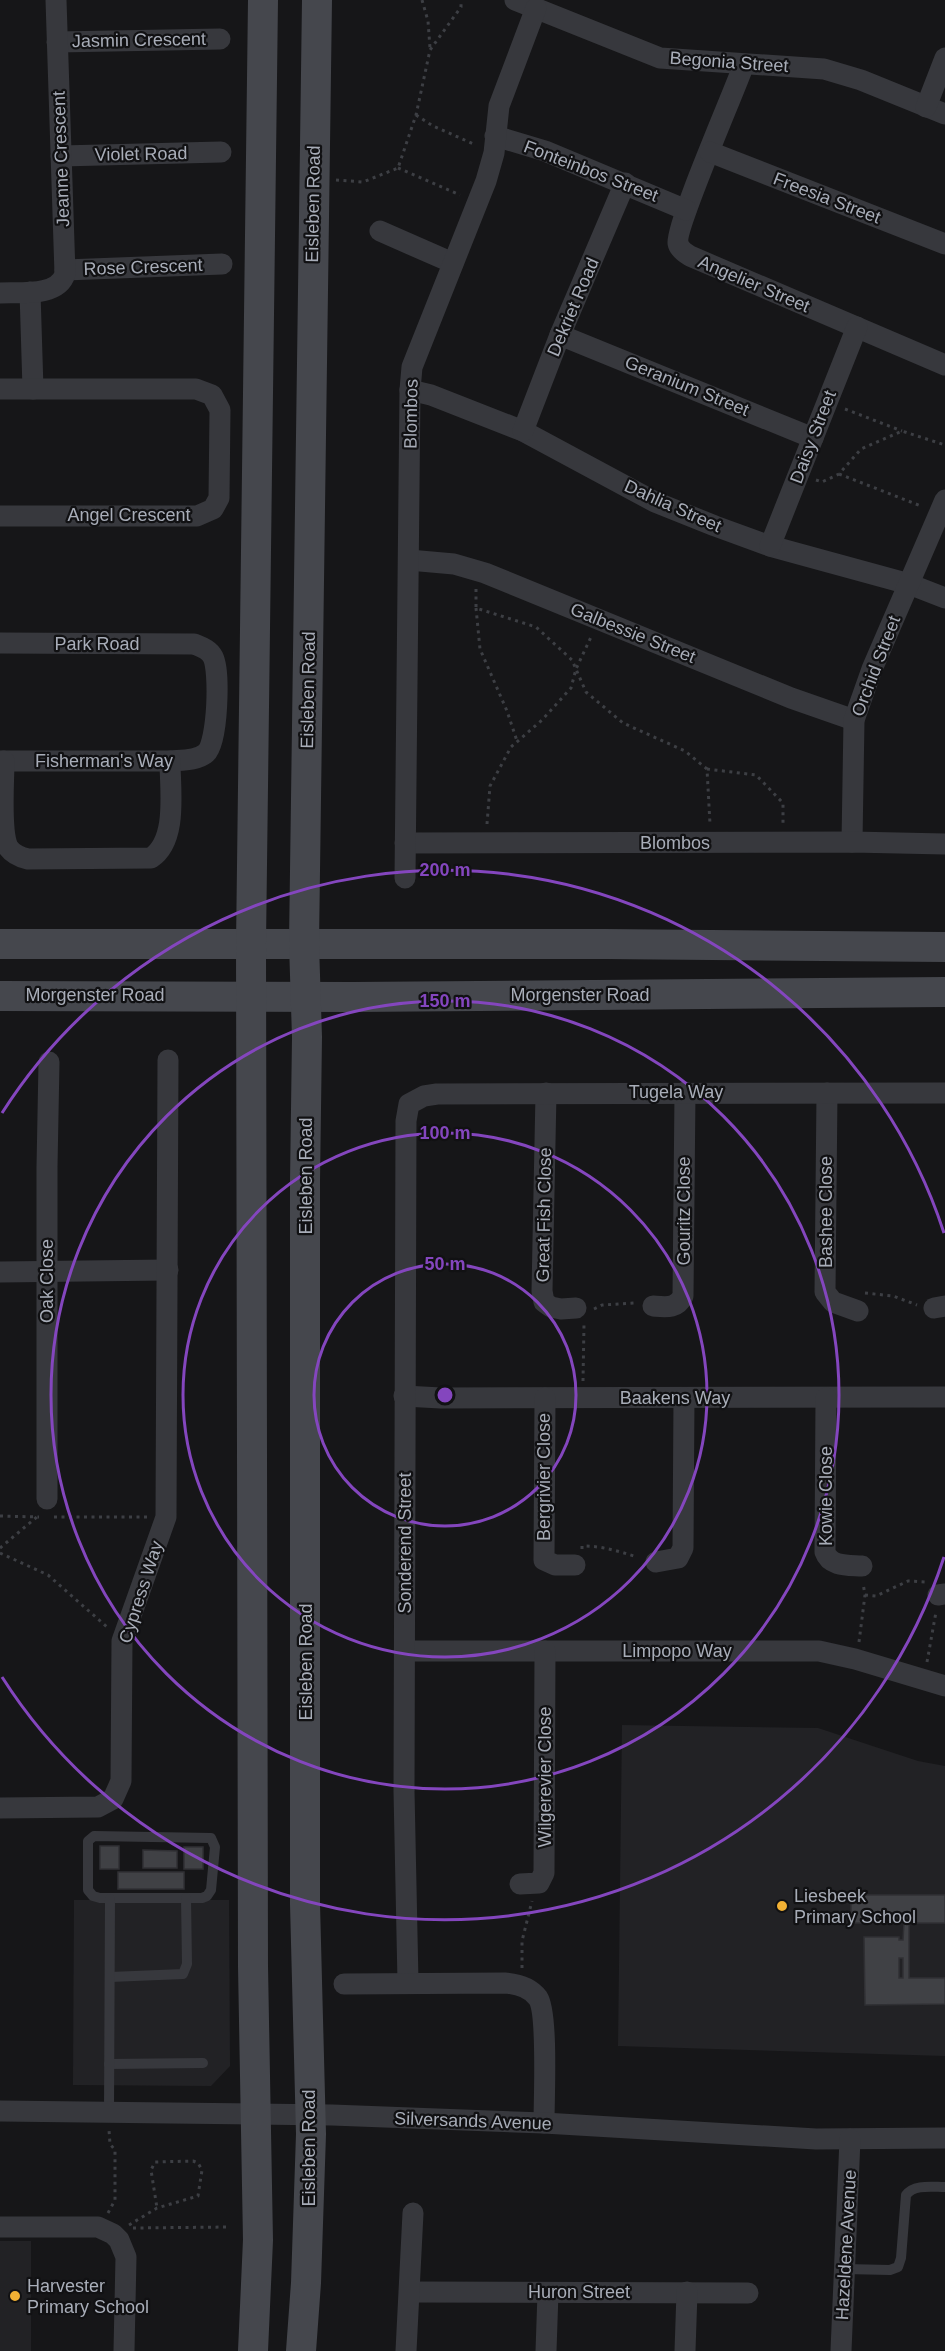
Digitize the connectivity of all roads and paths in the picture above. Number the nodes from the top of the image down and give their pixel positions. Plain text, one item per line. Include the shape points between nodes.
1 (56, 0) edge
2 (263, 0) edge
3 (317, 0) edge
4 (422, 0) edge
5 (461, 0) edge
6 (515, 0) edge
7 (536, 8) junction
8 (220, 39) dead end
9 (57, 42) junction
10 (430, 50) junction
11 (945, 58) edge
12 (744, 64) junction
13 (936, 111) edge
14 (416, 115) junction
15 (494, 144) junction
16 (221, 152) dead end
17 (710, 152) junction
18 (61, 156) junction
19 (398, 168) junction
20 (334, 180) dead end
21 (625, 183) junction
22 (467, 198) dead end
23 (686, 210) junction
24 (380, 231) dead end
25 (945, 244) edge
26 (453, 263) junction
27 (222, 264) dead end
28 (65, 270) junction
29 (30, 292) junction
30 (0, 293) edge
31 (857, 327) junction
32 (560, 335) junction
33 (945, 365) edge
34 (0, 389) edge
35 (33, 389) junction
36 (410, 390) junction
37 (827, 402) junction
38 (523, 431) junction
39 (902, 431) junction
40 (813, 438) junction
41 (945, 444) edge
42 (799, 473) junction
43 (839, 474) junction
44 (943, 507) edge
45 (0, 516) edge
46 (770, 546) junction
47 (409, 560) junction
48 (476, 570) junction
49 (909, 584) junction
50 (945, 598) edge
51 (476, 608) junction
52 (600, 620) junction
53 (0, 643) edge
54 (576, 669) junction
55 (854, 720) junction
56 (517, 741) junction
57 (207, 753) joint
58 (2, 761) edge
59 (170, 761) junction
60 (707, 770) junction
61 (852, 842) junction
62 (405, 843) junction
63 (485, 843) junction
64 (783, 843) junction
65 (715, 844) junction
66 (945, 844) edge
67 (405, 878) dead end
68 (251, 944) junction
69 (304, 944) junction
70 (0, 945) edge
71 (945, 947) edge
72 (945, 992) edge
73 (0, 996) edge
74 (251, 997) junction
75 (305, 997) junction
76 (168, 1060) dead end
77 (49, 1062) dead end
78 (685, 1092) junction
79 (546, 1093) junction
80 (827, 1093) junction
81 (945, 1093) edge
82 (409, 1104) joint
83 (168, 1270) junction
84 (47, 1271) junction
85 (0, 1272) edge
86 (653, 1306) joint
87 (939, 1307) edge
88 (858, 1311) joint
89 (584, 1313) junction
90 (404, 1396) junction
91 (945, 1397) edge
92 (545, 1398) junction
93 (584, 1398) junction
94 (684, 1398) junction
95 (826, 1398) junction
96 (42, 1508) junction
97 (0, 1516) edge
98 (166, 1517) junction
99 (0, 1548) edge
100 (0, 1553) edge
101 (656, 1562) joint
102 (575, 1565) joint
103 (862, 1566) joint
104 (865, 1595) junction
105 (942, 1595) edge
106 (122, 1641) junction
107 (405, 1651) junction
108 (545, 1651) junction
109 (855, 1659) junction
110 (924, 1680) junction
111 (945, 1686) edge
112 (0, 1808) edge
113 (527, 1884) joint
114 (186, 1898) junction
115 (110, 1899) junction
116 (110, 1977) junction
117 (408, 1982) junction
118 (344, 1984) dead end
119 (520, 1984) junction
120 (204, 2063) dead end
121 (109, 2064) junction
122 (0, 2111) edge
123 (257, 2114) junction
124 (310, 2114) junction
125 (109, 2117) junction
126 (544, 2123) junction
127 (945, 2138) edge
128 (850, 2139) junction
129 (945, 2187) edge
130 (157, 2208) junction
131 (413, 2213) dead end
132 (0, 2227) edge
133 (110, 2227) junction
134 (231, 2227) dead end
135 (845, 2269) junction
136 (410, 2292) junction
137 (687, 2292) junction
138 (548, 2293) junction
139 (748, 2293) dead end
140 (123, 2351) edge
141 (253, 2351) edge
142 (301, 2351) edge
143 (406, 2351) edge
144 (546, 2351) edge
145 (685, 2351) edge
146 (841, 2351) edge

1 - 9 street, Jeanne Crescent
2 - 68 main road
3 - 69 main road, Eisleben Road
4 - 10 path
5 - 10 path via 461,8
6 - 7 street, Begonia Street
7 - 12 street, Begonia Street via 648,54 671,60
7 - 15 street, Blombos via 499,106
8 - 9 street, Jasmin Crescent
9 - 18 street, Jeanne Crescent
10 - 14 path
11 - 13 street
12 - 13 street, Begonia Street via 824,69
12 - 17 street, Angelier Street
14 - 15 path via 433,126
14 - 19 path
15 - 21 street, Fonteinbos Street via 545,151
15 - 26 street, Blombos via 486,181
16 - 18 street, Violet Road
17 - 23 street, Angelier Street
17 - 25 street, Freesia Street
18 - 28 street, Jeanne Crescent
19 - 20 path via 363,182
19 - 22 path
21 - 23 street, Fonteinbos Street
21 - 32 street, Dekriet Road
23 - 31 street, Angelier Street via 678,243 690,256
24 - 26 street
26 - 36 street, Blombos via 417,351
27 - 28 street, Rose Crescent
28 - 29 street via 63,281 56,287
29 - 30 street
29 - 35 street
31 - 33 street, Angelier Street
31 - 37 street, Daisy Street
32 - 38 street, Dekriet Road
32 - 40 street, Geranium Street
34 - 35 street, Angel Crescent
35 - 45 street, Angel Crescent via 207,391 220,410 219,498 213,509 197,516
36 - 38 street, Dahlia Street
36 - 47 street, Blombos
37 - 39 path
37 - 40 street, Daisy Street
38 - 46 street, Dahlia Street via 656,502
39 - 41 path
39 - 43 path via 861,449
40 - 42 street, Daisy Street
42 - 43 path via 822,482
42 - 46 street, Daisy Street
43 - 44 path
44 - 49 street, Orchid Street
46 - 49 street, Dahlia Street
47 - 48 street, Galbessie Street
47 - 62 street, Blombos
48 - 51 path
48 - 52 street, Galbessie Street
49 - 50 street, Dahlia Street
49 - 55 street, Orchid Street
51 - 54 path via 536,627 572,660
51 - 56 path via 480,649
52 - 54 path
52 - 55 street, Galbessie Street
53 - 57 street, Park Road via 194,644 208,651 216,666 214,735
54 - 56 path via 571,688
54 - 60 path via 586,692 623,723 686,751
55 - 61 street, Orchid Street
56 - 63 path via 490,786
57 - 59 street, Fisherman's Way via 190,760
58 - 59 street, Fisherman's Way
58 - 59 street via 5,842 20,857 39,859 156,855 165,845 170,828
60 - 64 path via 756,775 783,803
60 - 65 path via 710,828
61 - 64 street, Blombos
61 - 66 street, Blombos
62 - 63 street, Blombos
62 - 67 street, Blombos
63 - 65 street, Blombos
64 - 65 street, Blombos
68 - 69 main road
68 - 70 main road
68 - 74 main road
69 - 71 main road
69 - 75 main road, Eisleben Road
72 - 75 main road, Morgenster Road
73 - 74 main road, Morgenster Road
74 - 75 main road, Morgenster Road
74 - 123 main road via 253,1966
75 - 124 main road, Eisleben Road via 305,1904
76 - 83 street, Cypress Way
77 - 84 street, Oak Close
78 - 79 street, Tugela Way
78 - 80 street, Tugela Way
78 - 86 street, Gouritz Close via 683,1296 674,1306
79 - 82 street, Tugela Way via 437,1094
79 - 89 street, Great Fish Close via 544,1302
80 - 81 street, Tugela Way
80 - 88 street, Bashee Close via 825,1293 833,1302
82 - 90 street, Sonderend Street
83 - 84 street
83 - 98 street, Cypress Way
84 - 85 street
84 - 96 street, Oak Close
86 - 89 path via 602,1305
87 - 88 path via 925,1308 893,1296 863,1293
89 - 93 path
90 - 92 street, Baakens Way
90 - 107 street, Sonderend Street
91 - 95 street, Baakens Way
92 - 93 street, Baakens Way
92 - 102 street, Bergrivier Close via 544,1560 555,1565
93 - 94 street, Baakens Way
94 - 95 street, Baakens Way
94 - 101 street via 683,1548 678,1558
95 - 103 street, Kowie Close via 825,1551 835,1563
96 - 97 path
96 - 98 path
96 - 99 path
98 - 106 street, Cypress Way
100 - 106 path via 48,1575
101 - 102 path via 616,1550 582,1546 582,1565
103 - 104 path
104 - 105 path via 883,1594 908,1581 928,1582 928,1594
104 - 109 path
105 - 110 path
106 - 112 street, Cypress Way via 121,1781 113,1799 98,1807
107 - 108 street, Limpopo Way
107 - 117 street, Sonderend Street
108 - 109 street, Limpopo Way via 819,1651
108 - 113 street, Wilgerevier Close via 545,1864 543,1879
109 - 110 street, Limpopo Way
110 - 111 street, Limpopo Way
113 - 119 path
114 - 115 lane
114 - 115 lane via 202,1898 211,1890 215,1847 211,1838 90,1838 88,1890 93,1896
114 - 116 lane via 188,1964 183,1974
115 - 116 lane
116 - 121 lane
117 - 118 street
117 - 119 street
119 - 126 street via 537,1997 543,2015
120 - 121 lane
121 - 125 lane
122 - 125 street, Silversands Avenue
123 - 124 street, Silversands Avenue
123 - 125 street, Silversands Avenue
123 - 141 main road via 258,2263
124 - 126 street, Silversands Avenue
124 - 142 main road, Eisleben Road
125 - 133 path via 110,2144 115,2150 115,2200 108,2210
126 - 128 street, Silversands Avenue
127 - 128 street, Silversands Avenue
128 - 135 street, Hazeldene Avenue
129 - 135 lane via 917,2188 906,2195 898,2267
130 - 130 path via 151,2170 155,2162 198,2163 202,2170 198,2196
130 - 134 path via 122,2229
131 - 136 street
132 - 133 street
133 - 140 street via 126,2257
135 - 146 street, Hazeldene Avenue
136 - 138 street, Huron Street
136 - 143 street
137 - 138 street, Huron Street
137 - 139 street, Huron Street
137 - 145 street
138 - 144 street

